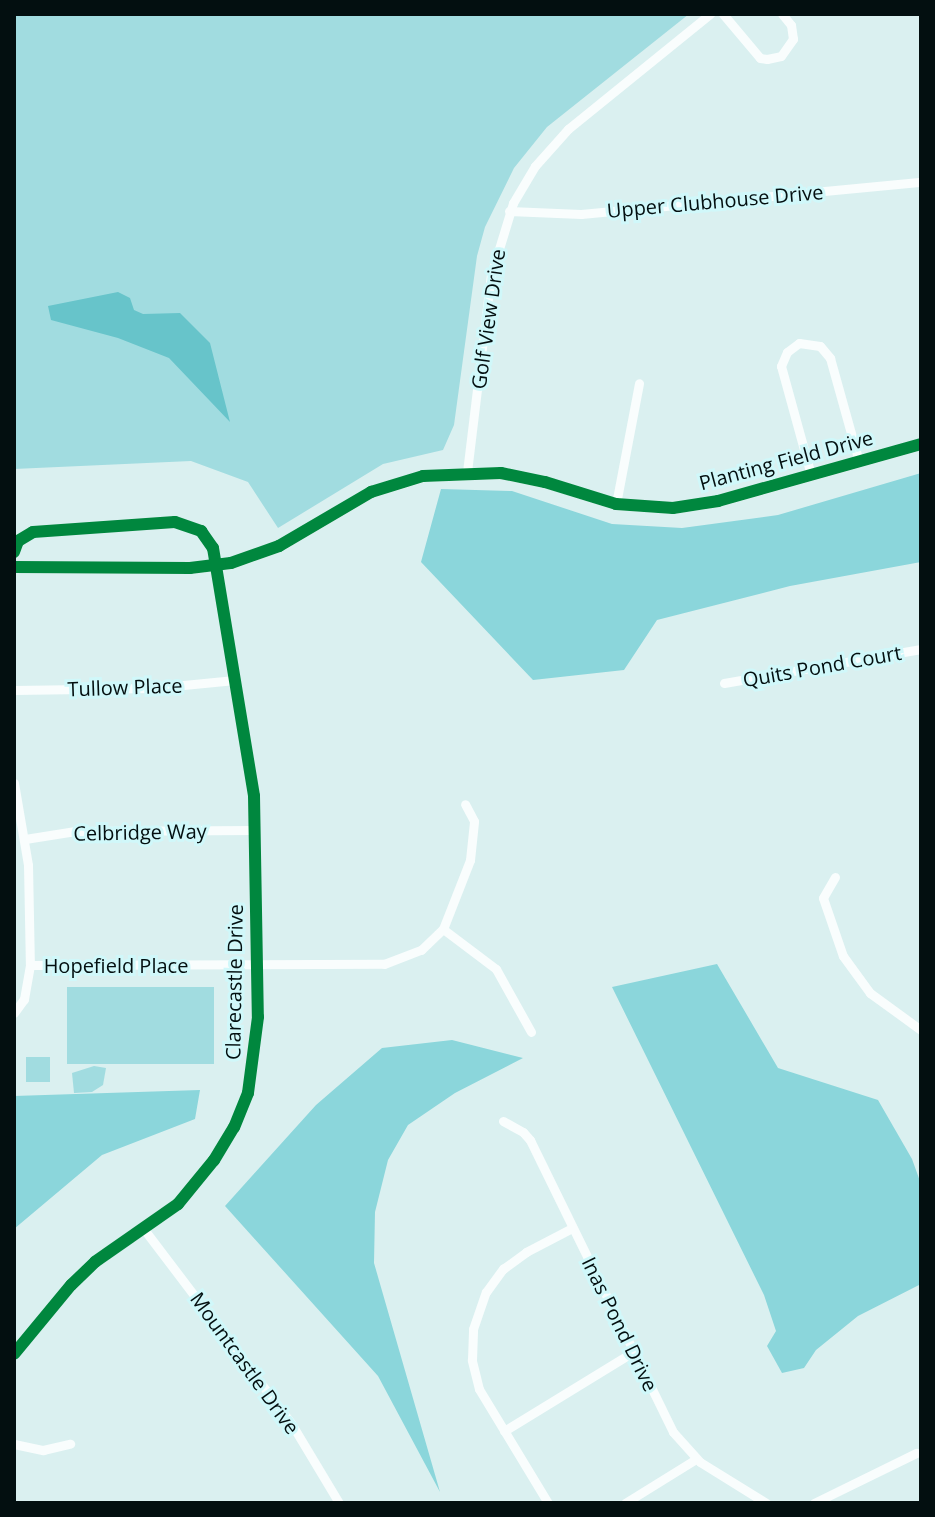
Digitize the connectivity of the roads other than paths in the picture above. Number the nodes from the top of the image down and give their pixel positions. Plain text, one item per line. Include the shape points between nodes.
1 (710, 14) edge
2 (723, 14) edge
3 (782, 14) edge
4 (921, 182) edge
5 (509, 211) junction
6 (639, 383) dead end
7 (921, 444) edge
8 (859, 462) junction
9 (467, 472) junction
10 (811, 475) junction
11 (616, 504) junction
12 (14, 552) edge
13 (217, 566) junction
14 (14, 567) edge
15 (921, 649) edge
16 (235, 680) junction
17 (724, 683) dead end
18 (14, 690) edge
19 (14, 783) edge
20 (465, 804) dead end
21 (255, 830) junction
22 (25, 839) junction
23 (835, 877) dead end
24 (443, 929) junction
25 (256, 964) junction
26 (30, 965) junction
27 (14, 1013) edge
28 (921, 1030) edge
29 (531, 1032) dead end
30 (503, 1121) dead end
31 (143, 1228) junction
32 (572, 1228) junction
33 (633, 1352) junction
34 (14, 1354) edge
35 (504, 1431) junction
36 (14, 1444) edge
37 (70, 1444) dead end
38 (916, 1453) dead end
39 (696, 1459) junction
40 (339, 1503) edge
41 (548, 1503) edge
42 (625, 1503) edge
43 (766, 1503) edge
44 (814, 1503) edge

1 - 5 street, Golf View Drive via 568,129 535,166
2 - 3 street via 760,58 767,59 781,56 791,46 793,32
4 - 5 street, Upper Clubhouse Drive via 581,214
5 - 9 street, Golf View Drive via 491,275
6 - 11 street
7 - 8 street, Planting Field Drive
8 - 10 street, Planting Field Drive
8 - 10 street via 830,358 820,346 799,343 781,366
9 - 11 street, Planting Field Drive via 523,477
9 - 13 street, Planting Field Drive via 423,476 371,492 279,546
10 - 11 street, Planting Field Drive via 695,506
12 - 13 street, Clarecastle Drive via 18,541 33,532 181,522 207,538
13 - 14 street, Planting Field Drive
13 - 16 street, Clarecastle Drive
15 - 17 street, Quits Pond Court
16 - 18 street, Tullow Place via 153,688
16 - 21 street, Clarecastle Drive
19 - 22 street
20 - 24 street via 474,821 470,860
21 - 22 street, Celbridge Way via 75,831
21 - 25 street, Clarecastle Drive
22 - 26 street
23 - 28 street via 823,898 843,956 870,993
24 - 25 street, Hopefield Place via 421,950 384,964
24 - 29 street via 496,969
25 - 26 street, Hopefield Place
25 - 31 street, Clarecastle Drive via 255,1058 234,1127 178,1204
26 - 27 street via 24,999
30 - 32 street, Inas Pond Drive via 530,1140
31 - 34 street, Clarecastle Drive via 71,1285
31 - 40 street, Mountcastle Drive via 291,1423
32 - 33 street, Inas Pond Drive
32 - 35 street via 503,1269 478,1310 472,1344 475,1375
33 - 35 street
33 - 39 street, Inas Pond Drive via 673,1432
35 - 41 street
36 - 37 street via 43,1450
38 - 44 street
39 - 42 street
39 - 43 street, Inas Pond Drive

